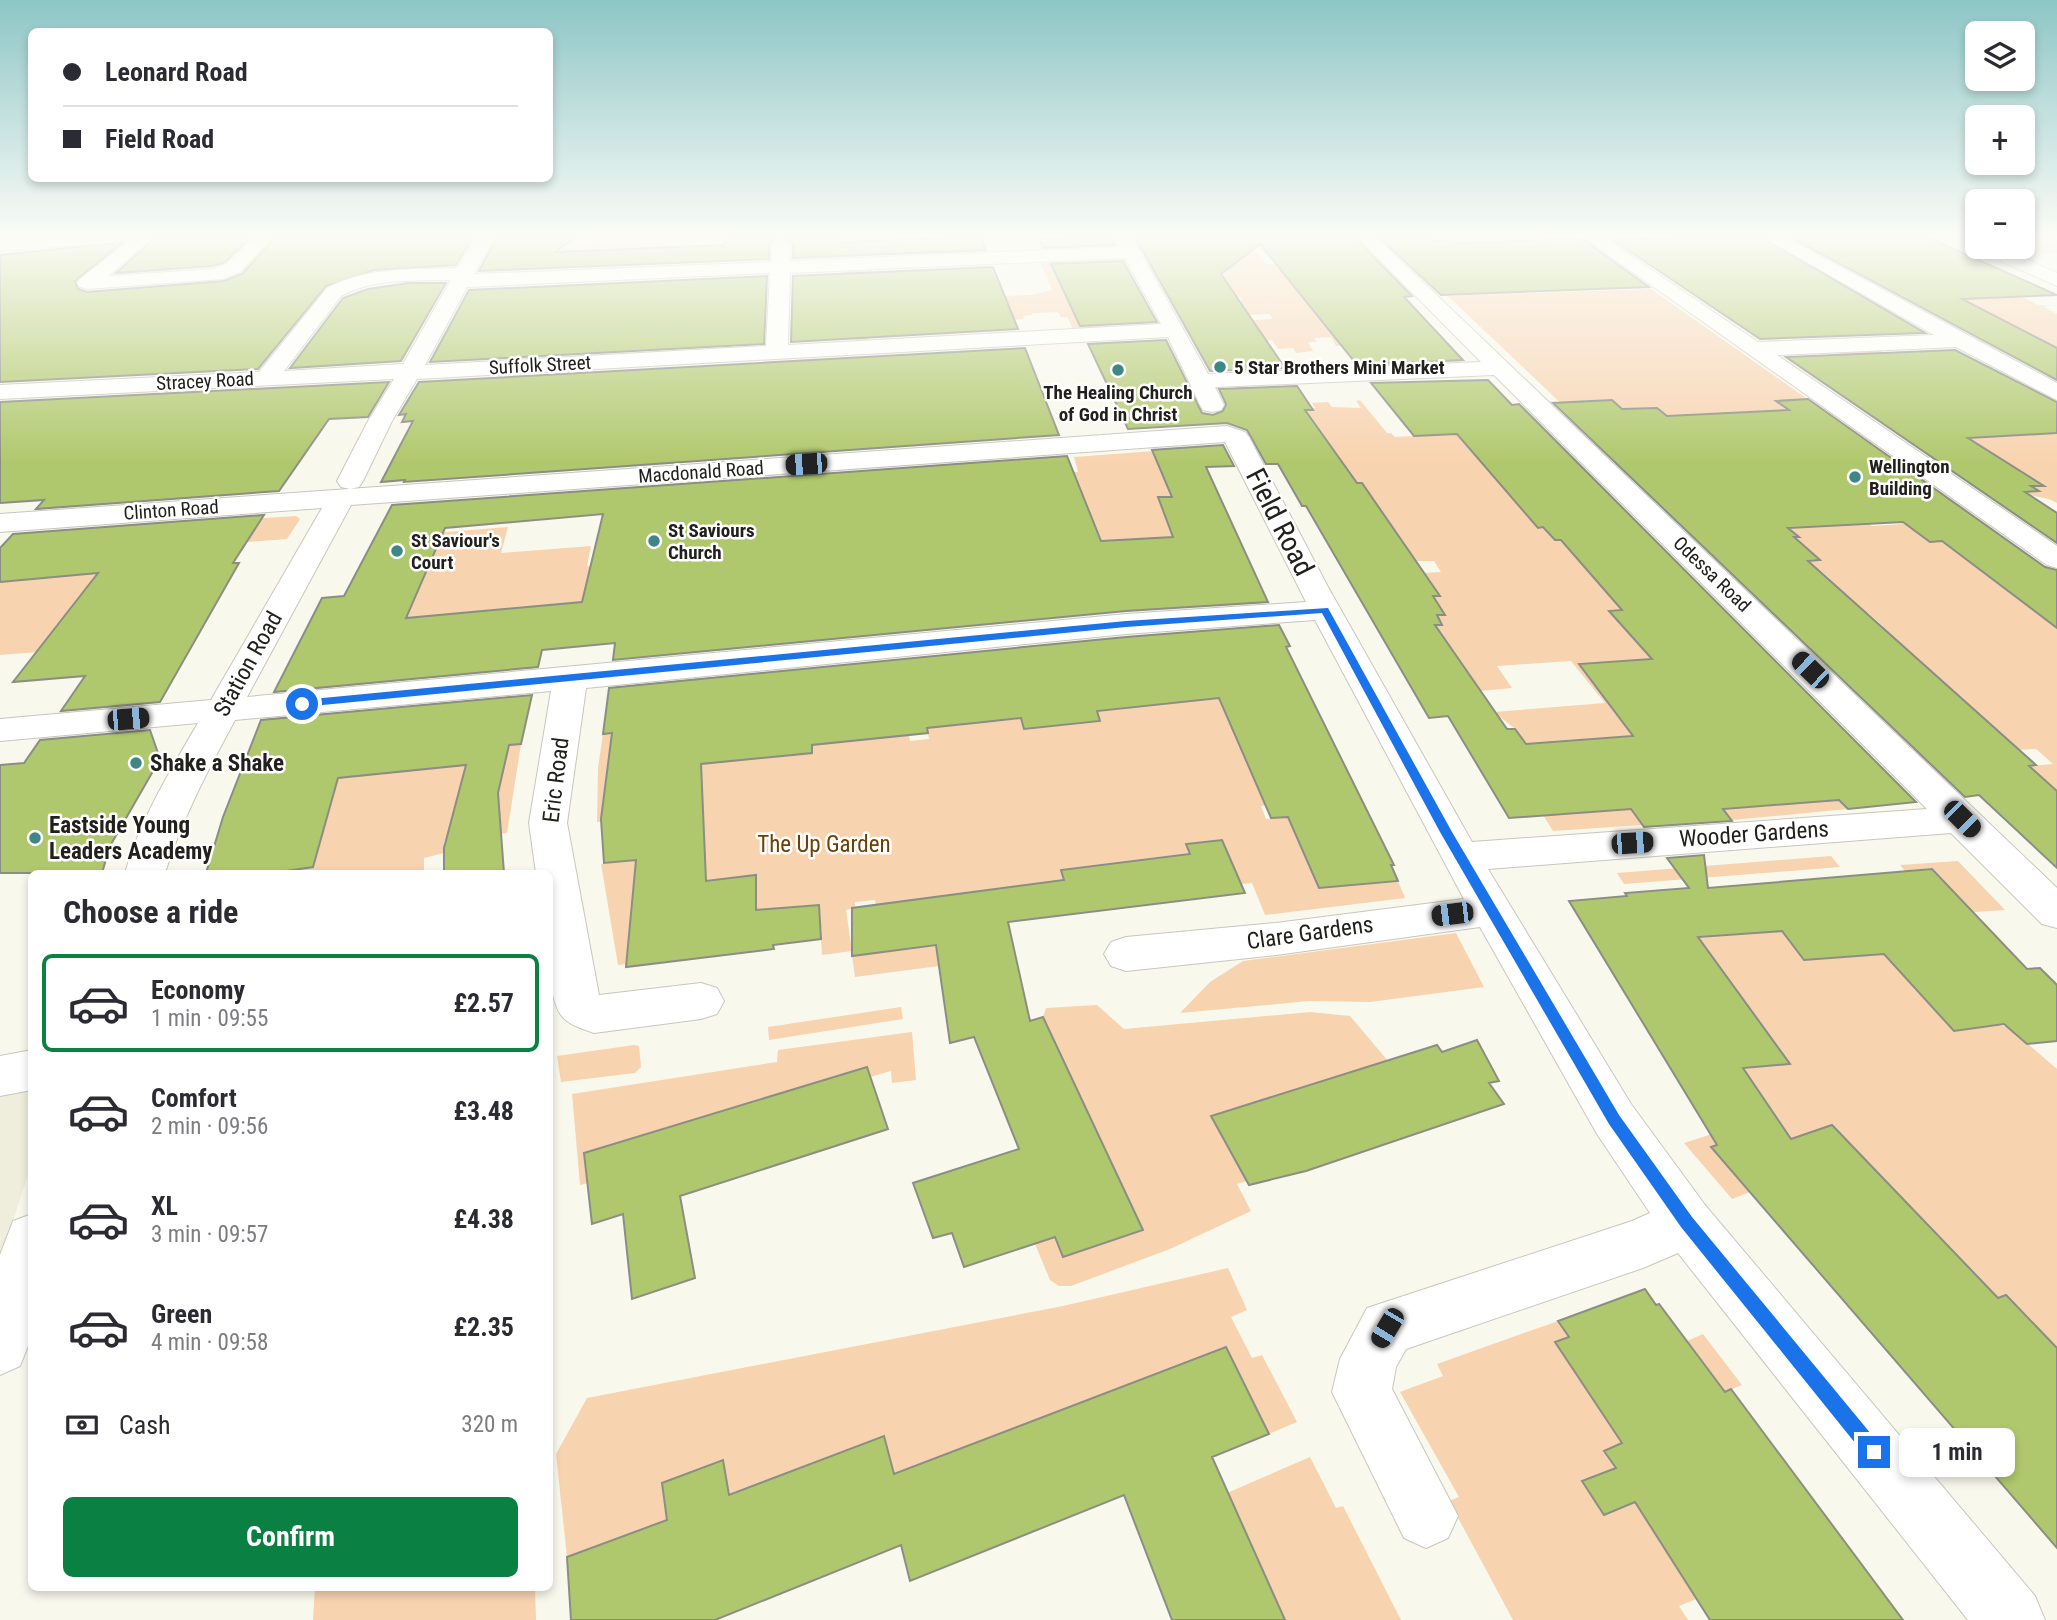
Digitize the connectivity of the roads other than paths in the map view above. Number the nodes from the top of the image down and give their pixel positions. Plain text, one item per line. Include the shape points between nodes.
1 (318, 313) edge
2 (443, 313) edge
3 (779, 313) edge
4 (1165, 313) edge
5 (1444, 313) edge
6 (1701, 313) edge
7 (1912, 313) edge
8 (1175, 330) junction
9 (1963, 340) junction
10 (1754, 349) junction
11 (777, 352) junction
12 (1502, 368) junction
13 (409, 372) junction
14 (266, 378) junction
15 (1199, 382) junction
16 (0, 392) edge
17 (2057, 393) edge
18 (1223, 428) junction
19 (346, 489) junction
20 (0, 523) edge
21 (2057, 559) edge
22 (1325, 610) junction
23 (570, 679) junction
24 (221, 711) junction
25 (0, 730) edge
26 (1962, 819) junction
27 (1462, 857) junction
28 (146, 870) edge
29 (1494, 910) junction
30 (2057, 913) edge
31 (1126, 954) dead end
32 (701, 1001) dead end
33 (28, 1071) edge
34 (0, 1076) edge
35 (1686, 1222) junction
36 (28, 1252) edge
37 (0, 1346) edge
38 (1426, 1516) dead end
39 (2011, 1620) edge

1 - 14 street
2 - 13 street, Station Road
3 - 11 street
4 - 8 street, Field Road
5 - 12 street, Odessa Road
6 - 10 street
7 - 9 street
8 - 11 street, Suffolk Street
8 - 15 street, Field Road
9 - 10 street
9 - 17 street
10 - 21 street
11 - 13 street, Suffolk Street
12 - 15 street
12 - 26 street, Odessa Road
13 - 14 street, Stracey Road
13 - 19 street, Station Road
14 - 16 street, Stracey Road
15 - 18 street, Field Road
18 - 19 street, Macdonald Road
18 - 22 street, Field Road via 1236,437
19 - 20 street, Clinton Road
19 - 24 street, Station Road
22 - 23 street via 1126,624
22 - 27 street, Field Road
23 - 24 street
23 - 32 street, Eric Road via 548,823 578,1005 594,1014
24 - 25 street
24 - 28 street, Station Road via 156,838
26 - 27 street, Wooder Gardens
26 - 30 street, Odessa Road
27 - 29 street, Field Road
29 - 31 street, Clare Gardens
29 - 35 street, Field Road via 1614,1119
33 - 34 street
35 - 38 street via 1643,1243 1387,1328 1368,1359 1362,1392
35 - 39 street, Field Road
36 - 37 street

